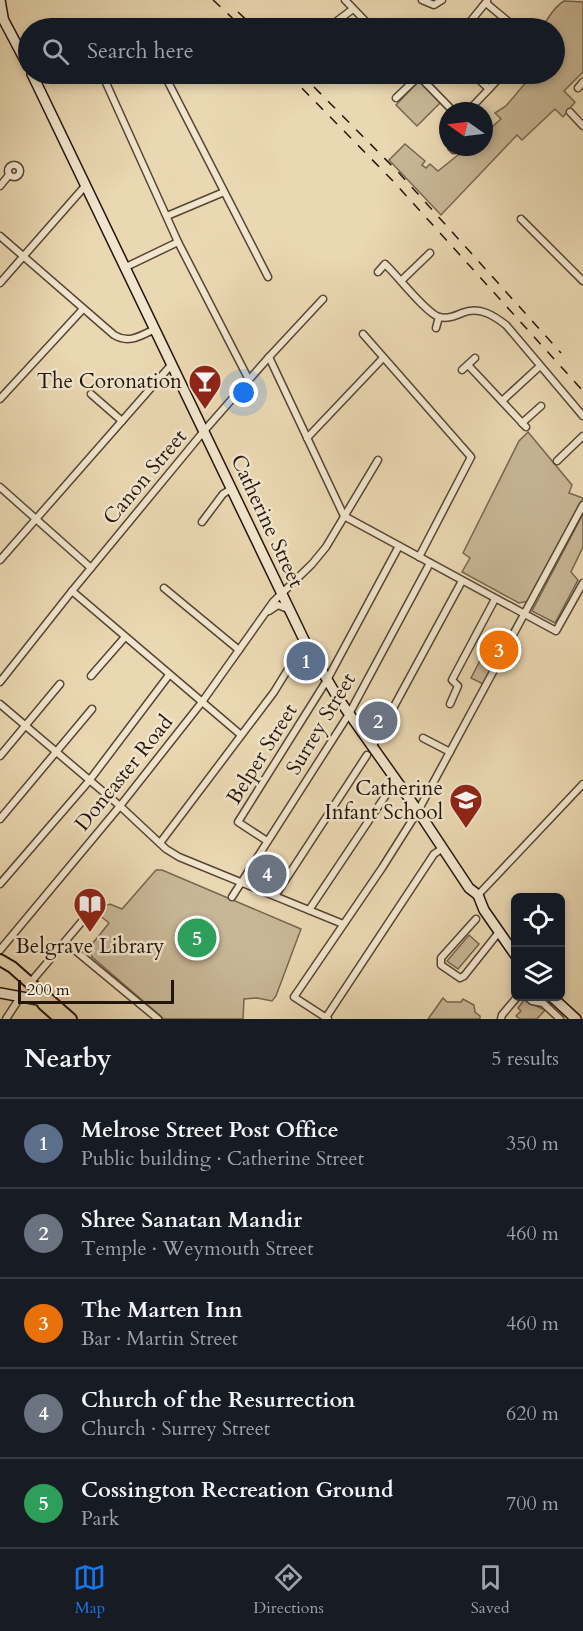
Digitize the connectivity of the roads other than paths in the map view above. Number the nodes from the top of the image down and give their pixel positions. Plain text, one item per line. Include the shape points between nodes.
1 (0, 0) edge
2 (345, 0) edge
3 (442, 0) edge
4 (424, 1) edge
5 (487, 1) edge
6 (353, 9) junction
7 (1, 17) edge
8 (341, 18) edge
9 (362, 18) edge
10 (473, 18) edge
11 (505, 18) edge
12 (0, 29) edge
13 (12, 34) junction
14 (18, 46) edge
15 (583, 82) edge
16 (37, 84) edge
17 (107, 84) edge
18 (169, 84) edge
19 (409, 84) edge
20 (427, 84) edge
21 (484, 84) edge
22 (494, 84) edge
23 (578, 88) dead end
24 (489, 89) junction
25 (396, 98) dead end
26 (444, 102) edge
27 (477, 102) edge
28 (570, 112) dead end
29 (583, 126) edge
30 (9, 175) dead end
31 (86, 185) junction
32 (0, 186) edge
33 (224, 192) junction
34 (167, 216) junction
35 (521, 219) dead end
36 (0, 236) edge
37 (178, 242) junction
38 (430, 253) dead end
39 (24, 256) junction
40 (126, 267) junction
41 (378, 273) dead end
42 (268, 277) dead end
43 (402, 280) junction
44 (583, 281) edge
45 (0, 284) edge
46 (323, 299) dead end
47 (83, 309) junction
48 (439, 317) junction
49 (436, 328) dead end
50 (155, 329) junction
51 (363, 334) dead end
52 (269, 357) junction
53 (383, 358) junction
54 (475, 358) dead end
55 (172, 364) junction
56 (468, 364) junction
57 (540, 366) junction
58 (462, 370) dead end
59 (249, 380) junction
60 (92, 394) dead end
61 (0, 399) edge
62 (502, 401) junction
63 (541, 406) dead end
64 (583, 417) edge
65 (122, 421) junction
66 (204, 431) junction
67 (583, 436) edge
68 (307, 438) junction
69 (378, 459) dead end
70 (557, 460) dead end
71 (0, 487) edge
72 (231, 489) junction
73 (583, 506) edge
74 (344, 516) junction
75 (36, 519) junction
76 (201, 522) dead end
77 (399, 546) junction
78 (419, 557) junction
79 (0, 560) edge
80 (430, 563) junction
81 (91, 568) junction
82 (462, 580) junction
83 (583, 583) edge
84 (164, 588) dead end
85 (72, 591) junction
86 (282, 595) junction
87 (495, 599) junction
88 (288, 609) junction
89 (268, 611) junction
90 (524, 614) junction
91 (125, 637) junction
92 (306, 644) junction
93 (240, 650) junction
94 (169, 675) junction
95 (91, 676) dead end
96 (327, 680) junction
97 (0, 682) edge
98 (60, 684) dead end
99 (202, 702) junction
100 (0, 704) edge
101 (450, 704) dead end
102 (92, 709) dead end
103 (349, 714) junction
104 (26, 726) junction
105 (241, 735) junction
106 (423, 738) dead end
107 (369, 751) junction
108 (450, 752) junction
109 (55, 753) junction
110 (0, 756) edge
111 (396, 780) junction
112 (89, 781) junction
113 (583, 784) edge
114 (120, 806) junction
115 (418, 810) junction
116 (0, 819) edge
117 (267, 841) junction
118 (160, 843) junction
119 (443, 848) junction
120 (241, 883) junction
121 (0, 884) edge
122 (478, 895) junction
123 (275, 896) junction
124 (232, 897) dead end
125 (100, 900) dead end
126 (309, 910) junction
127 (476, 919) dead end
128 (343, 924) junction
129 (499, 932) junction
130 (64, 942) junction
131 (511, 949) edge
132 (0, 957) edge
133 (0, 992) edge
134 (28, 993) junction
135 (514, 1001) edge
136 (532, 1001) edge
137 (556, 1001) edge
138 (56, 1018) edge
139 (326, 1018) edge
140 (6, 1019) edge
141 (71, 1019) edge
142 (158, 1019) edge
143 (501, 1019) edge
144 (560, 1019) edge
145 (576, 1019) edge

1 - 7 street
2 - 6 street
3 - 4 street via 434,5
5 - 10 street
5 - 11 street
6 - 8 street
6 - 9 street
7 - 13 street
12 - 13 street
13 - 14 street
15 - 23 street
16 - 31 street, Catherine Street
17 - 34 street
18 - 33 street
19 - 25 street
20 - 26 street
21 - 24 street
22 - 24 street
24 - 27 street
28 - 29 street
30 - 32 street
31 - 39 street
31 - 40 street, Catherine Street
33 - 34 street
33 - 42 street
34 - 37 street
35 - 44 street
36 - 39 street
37 - 40 street
37 - 59 street
38 - 43 street
39 - 45 street
39 - 47 street
40 - 50 street, Catherine Street
41 - 43 street via 385,264
43 - 48 street
46 - 52 street, Canon Street
47 - 50 street via 119,338 131,340
47 - 61 street
48 - 49 street
48 - 57 street via 474,311 492,315 506,325
50 - 55 street, Catherine Street
51 - 53 street
52 - 59 street, Canon Street
52 - 68 street
53 - 68 street
53 - 78 street via 471,457
54 - 56 street
55 - 65 street
55 - 66 street, Catherine Street
56 - 58 street
56 - 62 street
57 - 62 street
57 - 64 street
59 - 66 street, Canon Street
60 - 65 street
62 - 63 street via 524,425
65 - 75 street
66 - 72 street, Catherine Street
66 - 81 street, Canon Street
67 - 70 street
68 - 74 street
69 - 74 street, Doncaster Road
71 - 75 street
72 - 76 street
72 - 86 street, Catherine Street
73 - 90 street
74 - 77 street
74 - 86 street, Doncaster Road via 326,547
75 - 79 street
75 - 81 street
77 - 78 street
77 - 96 street, Belper Street
78 - 80 street
80 - 82 street
80 - 103 street, Surrey Street
81 - 85 street, Canon Street
82 - 87 street
82 - 107 street
83 - 90 street via 556,631
84 - 93 street
85 - 91 street
85 - 97 street, Canon Street
86 - 88 street, Catherine Street
86 - 89 street, Doncaster Road
87 - 90 street
87 - 101 street via 452,680 458,686
88 - 89 street via 278,605
88 - 92 street, Catherine Street
89 - 93 street, Doncaster Road
90 - 108 street
91 - 94 street
91 - 95 street
92 - 96 street, Catherine Street
92 - 105 street
93 - 99 street, Doncaster Road
94 - 99 street
94 - 112 street
96 - 103 street, Catherine Street
96 - 117 street, Belper Street via 238,822
98 - 104 street
99 - 105 street
99 - 114 street, Doncaster Road
100 - 104 street
102 - 109 street
103 - 107 street, Catherine Street
103 - 117 street, Surrey Street
104 - 109 street
104 - 110 street
105 - 118 street
106 - 108 street
107 - 111 street, Catherine Street
107 - 123 street
108 - 115 street
109 - 112 street
109 - 116 street
111 - 115 street, Catherine Street
111 - 126 street
112 - 114 street
112 - 121 street
113 - 122 street
114 - 118 street
114 - 132 street, Doncaster Road
115 - 119 street, Catherine Street
115 - 128 street
117 - 120 street, Surrey Street
118 - 120 street via 178,857
119 - 122 street, Catherine Street via 469,888
119 - 139 street via 434,854
120 - 123 street
120 - 124 street, Surrey Street
122 - 129 street, Catherine Street
123 - 126 street
125 - 130 street
126 - 128 street
127 - 129 street via 441,958 441,965 455,977 464,976
128 - 139 street via 294,997
129 - 131 street, Catherine Street
130 - 134 street
130 - 142 street
132 - 134 main road via 12,967
133 - 134 street
134 - 138 main road
134 - 140 street
134 - 141 main road
135 - 143 street
136 - 144 street via 543,1004
137 - 145 street

